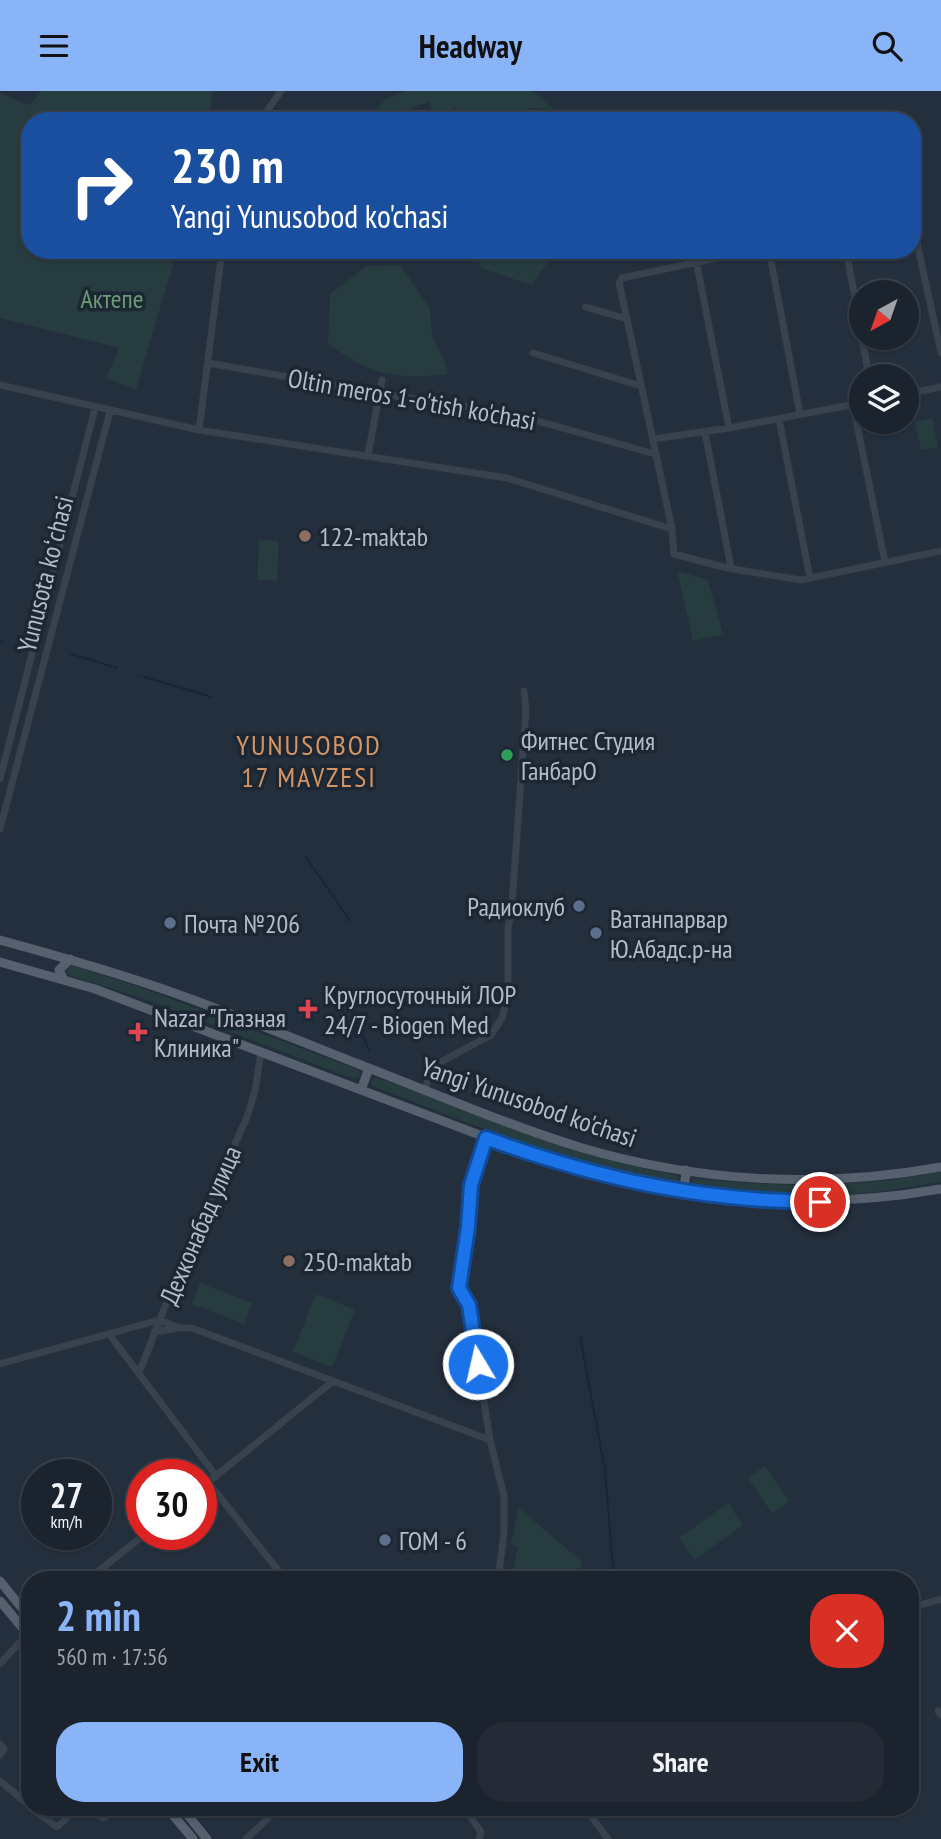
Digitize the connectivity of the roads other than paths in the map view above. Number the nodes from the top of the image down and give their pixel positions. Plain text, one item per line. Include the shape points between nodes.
1 (281, 91) edge
2 (266, 112) edge
3 (221, 259) edge
4 (696, 259) edge
5 (711, 259) edge
6 (771, 259) edge
7 (848, 259) edge
8 (921, 259) edge
9 (696, 262) junction
10 (852, 280) edge
11 (586, 307) dead end
12 (627, 319) junction
13 (533, 353) dead end
14 (941, 353) edge
15 (208, 363) junction
16 (382, 380) dead end
17 (0, 385) edge
18 (641, 386) junction
19 (941, 387) edge
20 (919, 391) edge
21 (379, 392) junction
22 (849, 405) edge
23 (95, 408) junction
24 (110, 411) junction
25 (800, 414) junction
26 (779, 419) junction
27 (729, 428) junction
28 (199, 430) junction
29 (705, 432) junction
30 (862, 434) edge
31 (653, 439) junction
32 (655, 454) junction
33 (369, 455) junction
34 (672, 529) junction
35 (941, 551) edge
36 (885, 562) junction
37 (732, 568) junction
38 (810, 578) junction
39 (524, 691) dead end
40 (0, 779) edge
41 (0, 829) edge
42 (0, 940) edge
43 (70, 959) junction
44 (0, 962) edge
45 (64, 979) junction
46 (261, 1052) junction
47 (369, 1068) junction
48 (425, 1089) junction
49 (361, 1090) junction
50 (486, 1138) junction
51 (941, 1167) edge
52 (686, 1170) junction
53 (941, 1189) edge
54 (684, 1192) junction
55 (159, 1320) junction
56 (180, 1328) junction
57 (154, 1332) junction
58 (109, 1334) junction
59 (0, 1364) edge
60 (139, 1373) junction
61 (332, 1382) junction
62 (490, 1440) junction
63 (203, 1459) edge
64 (217, 1475) edge
65 (217, 1500) edge
66 (126, 1549) edge
67 (98, 1571) edge
68 (278, 1571) edge
69 (499, 1571) edge
70 (0, 1581) edge
71 (941, 1599) edge
72 (0, 1601) edge
73 (919, 1605) edge
74 (21, 1607) edge
75 (21, 1625) edge
76 (21, 1642) edge
77 (0, 1664) edge
78 (0, 1744) edge
79 (0, 1755) edge
80 (0, 1781) edge
81 (21, 1799) edge
82 (43, 1816) edge
83 (69, 1816) edge
84 (173, 1816) edge
85 (188, 1816) edge
86 (270, 1816) edge
87 (469, 1816) edge
88 (591, 1816) edge
89 (480, 1836) edge
90 (192, 1839) edge
91 (207, 1839) edge
92 (246, 1839) edge
93 (472, 1839) edge
94 (608, 1839) edge

1 - 2 street
3 - 15 street
4 - 9 street
5 - 9 street
6 - 25 street
7 - 10 street
8 - 14 street
9 - 12 street via 622,278 619,283
9 - 27 street
11 - 12 street
12 - 18 street
13 - 18 street
15 - 21 street, Oltin meros 1-o'tish ko'chasi
15 - 28 street
16 - 21 street
17 - 23 street
18 - 31 street
19 - 20 street
21 - 32 street, Oltin meros 1-o'tish ko'chasi via 506,412
21 - 33 street
22 - 25 street
23 - 24 street
23 - 40 street, Yunusota koʻchasi
24 - 28 street
24 - 41 street, Yunusota koʻchasi
25 - 26 street
26 - 27 street
26 - 38 street
27 - 29 street
28 - 33 street
29 - 31 street
29 - 37 street
30 - 36 street
31 - 32 street
32 - 34 street
33 - 34 street via 507,478
34 - 37 street via 674,554
35 - 36 street
36 - 38 street
37 - 38 street
39 - 48 street via 506,1007 491,1035 437,1064
42 - 43 main road, Yangi Yunusobod ko'chasi
43 - 45 main road via 59,970
43 - 47 main road, Yangi Yunusobod ko'chasi via 166,990
44 - 45 main road, Yangi Yunusobod ko'chasi
45 - 46 main road, Yangi Yunusobod ko'chasi
46 - 49 main road, Yangi Yunusobod ko'chasi
46 - 55 street, Дехконабад улица via 247,1117
47 - 48 main road, Yangi Yunusobod ko'chasi
47 - 49 main road
48 - 52 main road, Yangi Yunusobod ko'chasi via 579,1147
49 - 50 main road, Yangi Yunusobod ko'chasi
50 - 54 main road, Yangi Yunusobod ko'chasi via 589,1172
50 - 62 street via 471,1185 459,1288 469,1305
51 - 52 main road, Yangi Yunusobod ko'chasi via 821,1181
52 - 54 main road
53 - 54 main road, Yangi Yunusobod ko'chasi via 820,1202
55 - 56 street
55 - 57 street
55 - 58 street, Дехконабад улица
56 - 57 street
56 - 61 street via 192,1328
57 - 60 street
58 - 59 street, Дехконабад улица
58 - 60 street
60 - 63 street
61 - 62 street
61 - 64 street
62 - 69 street via 504,1496
65 - 68 street
66 - 67 street
70 - 74 main road
71 - 73 street
72 - 75 main road
76 - 77 street
78 - 79 street via 4,1749
80 - 81 street
82 - 83 street via 57,1826
84 - 90 main road
85 - 91 main road
86 - 92 street
87 - 89 street
88 - 94 street
89 - 93 street

